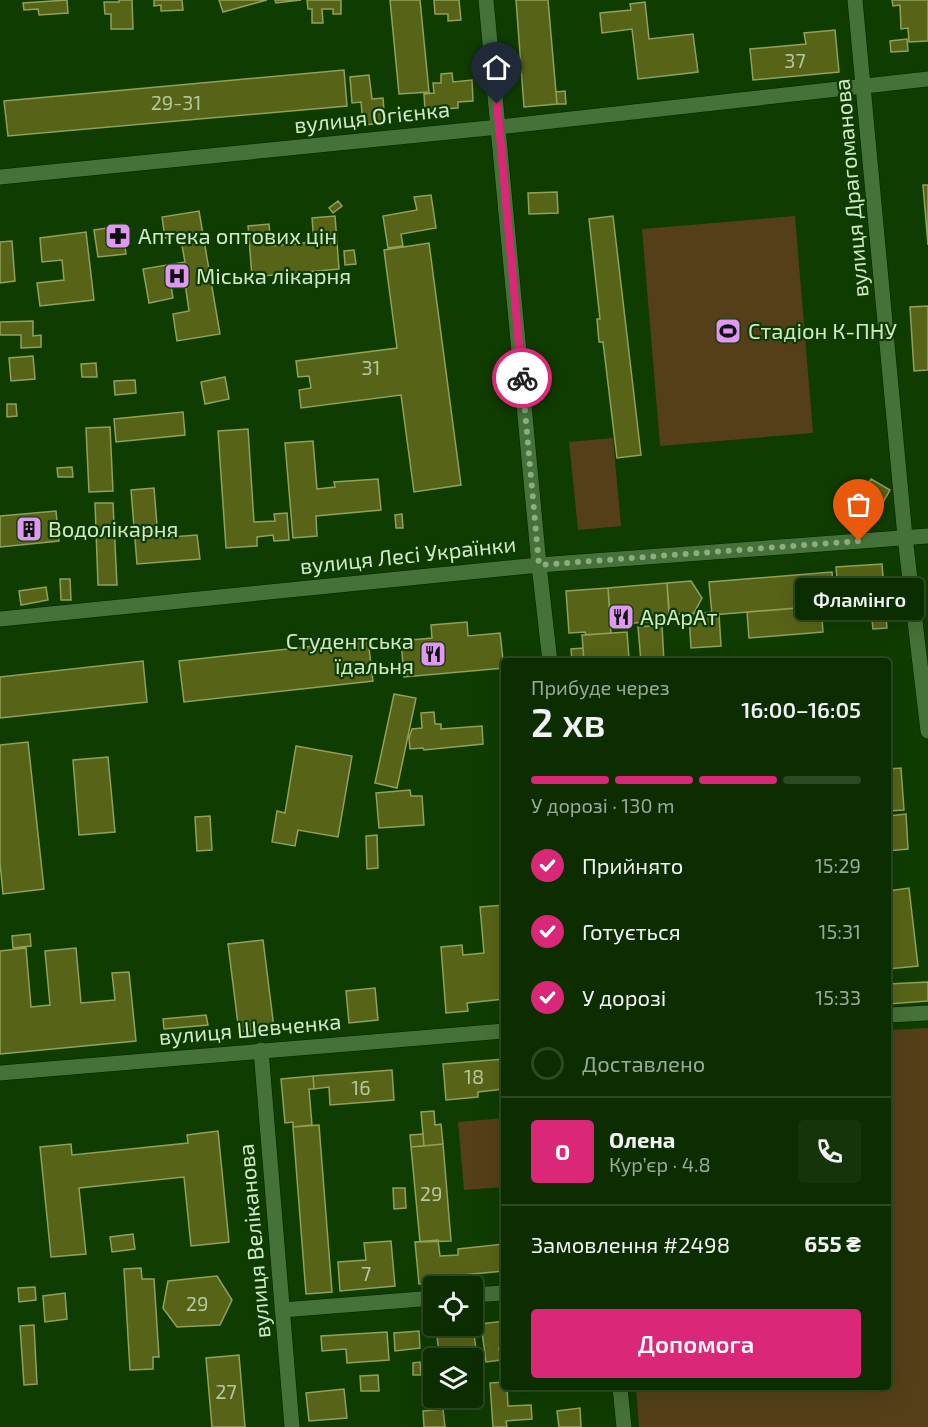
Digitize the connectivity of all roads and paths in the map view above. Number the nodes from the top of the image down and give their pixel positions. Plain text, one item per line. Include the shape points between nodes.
1 (486, 0) edge
2 (855, 0) edge
3 (928, 79) edge
4 (864, 85) junction
5 (499, 127) junction
6 (0, 177) edge
7 (928, 536) edge
8 (905, 537) junction
9 (539, 565) junction
10 (0, 619) edge
11 (550, 658) edge
12 (928, 731) edge
13 (928, 1013) edge
14 (891, 1015) edge
15 (501, 1031) edge
16 (261, 1050) junction
17 (0, 1073) edge
18 (501, 1293) edge
19 (483, 1294) edge
20 (423, 1299) edge
21 (282, 1310) junction
22 (620, 1390) edge
23 (292, 1427) edge
24 (624, 1427) edge

1 - 5 street
2 - 4 street, вулиця Драгоманова
3 - 4 street, вулиця Огієнка
4 - 5 street, вулиця Огієнка
4 - 8 street, вулиця Драгоманова
5 - 6 street, вулиця Огієнка
5 - 9 street
7 - 8 street, вулиця Лесі Українки
8 - 9 street, вулиця Лесі Українки
8 - 12 street, вулиця Драгоманова
9 - 10 street, вулиця Лесі Українки
9 - 11 street
13 - 14 street
15 - 16 street, вулиця Шевченка
16 - 17 street, вулиця Шевченка
16 - 21 street, вулиця Веліканова
18 - 19 street
20 - 21 street
21 - 23 street, вулиця Веліканова
22 - 24 street

